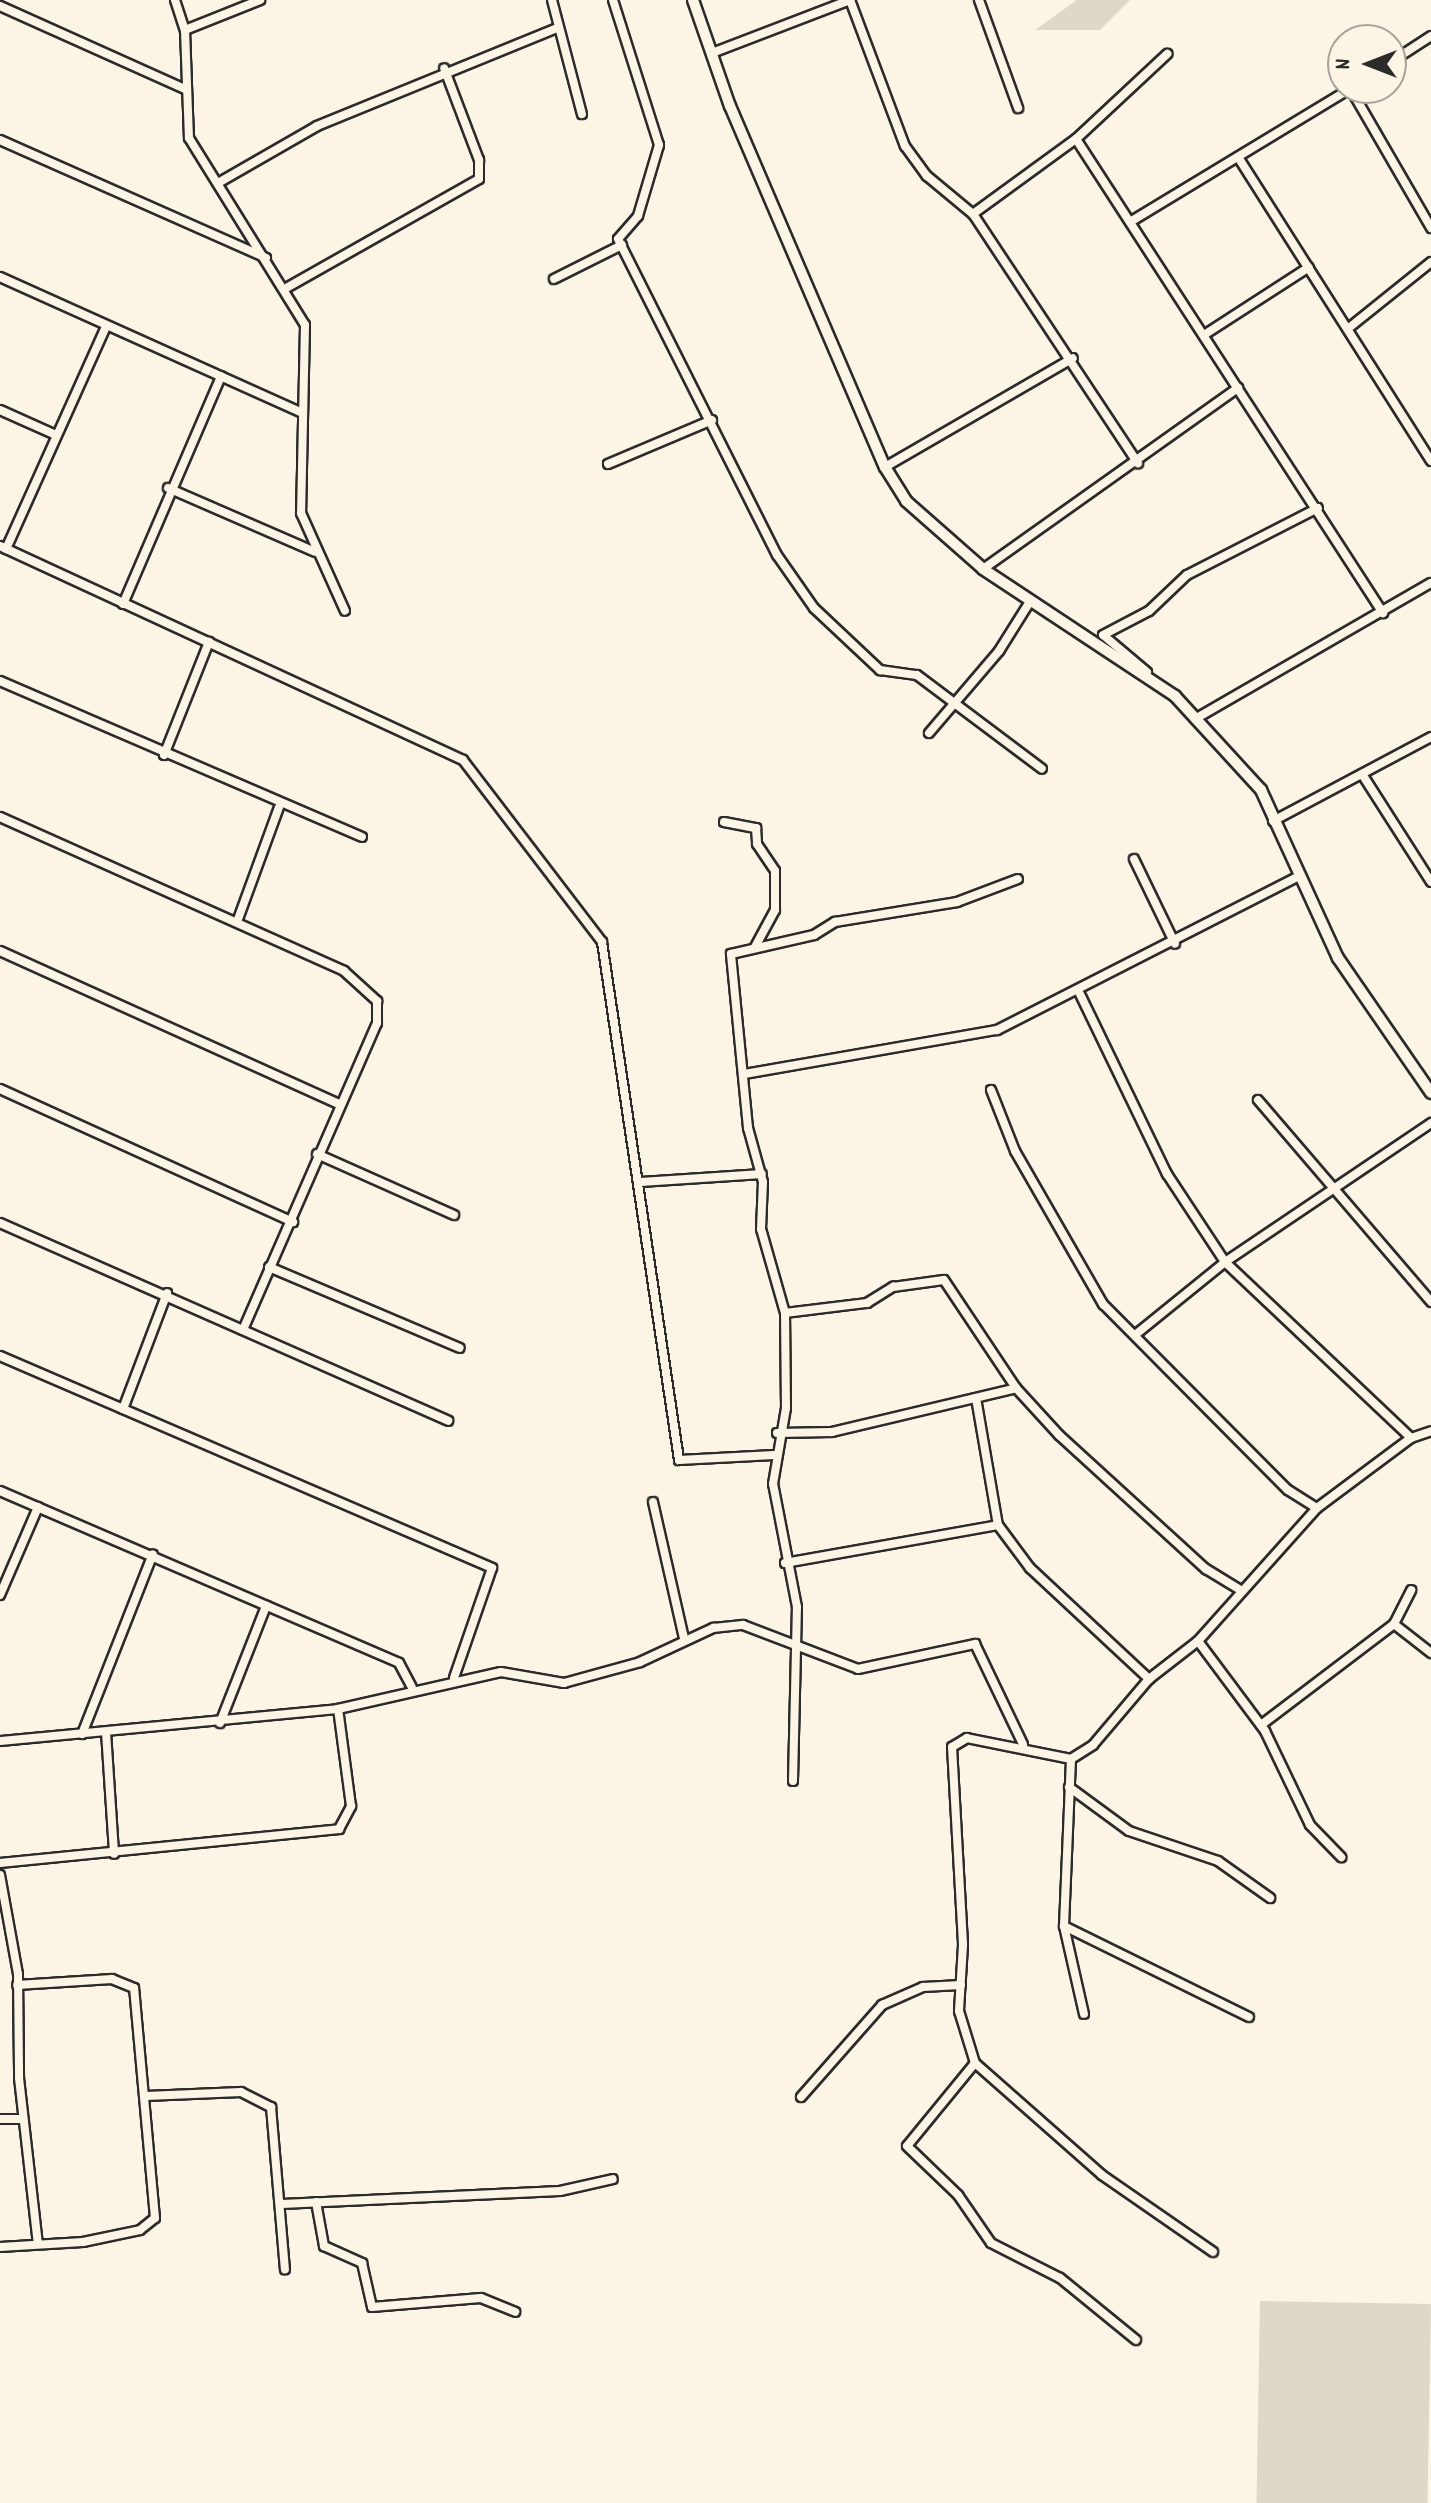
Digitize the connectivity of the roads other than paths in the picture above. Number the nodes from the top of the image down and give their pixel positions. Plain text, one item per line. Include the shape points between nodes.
1 (175, 0) edge
2 (260, 0) edge
3 (552, 0) edge
4 (613, 0) edge
5 (693, 0) edge
6 (850, 0) edge
7 (979, 0) edge
8 (0, 6) edge
9 (557, 28) junction
10 (185, 30) junction
11 (1431, 36) edge
12 (1407, 52) edge
13 (712, 53) junction
14 (1167, 54) dead end
15 (444, 68) junction
16 (185, 89) junction
17 (1327, 102) edge
18 (1359, 104) edge
19 (1018, 108) dead end
20 (582, 114) dead end
21 (1076, 139) junction
22 (0, 140) edge
23 (1238, 157) junction
24 (218, 183) junction
25 (973, 214) junction
26 (1130, 222) junction
27 (1431, 228) edge
28 (622, 245) junction
29 (267, 258) junction
30 (1431, 262) edge
31 (1309, 267) junction
32 (0, 277) edge
33 (554, 279) dead end
34 (288, 287) junction
35 (106, 326) junction
36 (1350, 327) junction
37 (1207, 333) junction
38 (1073, 358) junction
39 (221, 376) junction
40 (1238, 388) junction
41 (0, 410) edge
42 (303, 413) junction
43 (712, 420) junction
44 (56, 435) junction
45 (1431, 461) edge
46 (1138, 463) junction
47 (608, 464) dead end
48 (885, 467) junction
49 (168, 488) junction
50 (1318, 508) junction
51 (3, 548) edge
52 (315, 552) junction
53 (983, 569) junction
54 (1431, 583) edge
55 (1031, 600) junction
56 (123, 604) junction
57 (345, 611) dead end
58 (1383, 613) junction
59 (209, 642) junction
60 (0, 681) edge
61 (1175, 696) junction
62 (956, 706) junction
63 (1195, 719) junction
64 (929, 733) dead end
65 (1431, 737) edge
66 (164, 755) junction
67 (1042, 769) dead end
68 (1362, 774) junction
69 (279, 807) junction
70 (0, 817) edge
71 (1273, 821) junction
72 (724, 822) dead end
73 (362, 837) dead end
74 (1134, 859) dead end
75 (1299, 876) junction
76 (1018, 879) dead end
77 (1431, 882) edge
78 (237, 922) junction
79 (1175, 944) junction
80 (755, 947) junction
81 (0, 951) edge
82 (1080, 994) junction
83 (744, 1074) junction
84 (0, 1089) edge
85 (991, 1090) dead end
86 (1431, 1093) edge
87 (1258, 1100) dead end
88 (337, 1103) junction
89 (1431, 1123) edge
90 (317, 1154) junction
91 (762, 1174) junction
92 (641, 1182) junction
93 (1331, 1194) junction
94 (454, 1215) dead end
95 (293, 1222) junction
96 (0, 1223) edge
97 (1225, 1262) junction
98 (269, 1267) junction
99 (167, 1293) junction
100 (1431, 1302) edge
101 (785, 1313) junction
102 (243, 1330) junction
103 (1135, 1335) junction
104 (460, 1348) dead end
105 (0, 1356) edge
106 (1016, 1388) junction
107 (976, 1398) junction
108 (123, 1409) junction
109 (448, 1421) dead end
110 (1431, 1431) edge
111 (777, 1433) junction
112 (1411, 1438) junction
113 (774, 1455) junction
114 (0, 1491) edge
115 (653, 1502) dead end
116 (38, 1507) junction
117 (1317, 1508) junction
118 (998, 1525) junction
119 (153, 1554) junction
120 (785, 1563) junction
121 (1411, 1590) dead end
122 (1242, 1591) junction
123 (0, 1595) edge
124 (266, 1606) junction
125 (1394, 1624) junction
126 (684, 1638) junction
127 (1198, 1641) junction
128 (797, 1648) junction
129 (1431, 1653) edge
130 (454, 1678) junction
131 (1149, 1679) junction
132 (412, 1687) junction
133 (338, 1709) junction
134 (220, 1723) junction
135 (1261, 1725) junction
136 (106, 1732) junction
137 (82, 1734) junction
138 (0, 1741) edge
139 (1023, 1744) junction
140 (1071, 1759) junction
141 (793, 1781) dead end
142 (1069, 1787) junction
143 (114, 1854) junction
144 (1341, 1857) dead end
145 (0, 1863) edge
146 (0, 1875) edge
147 (1270, 1898) dead end
148 (1064, 1926) junction
149 (17, 1985) junction
150 (961, 1985) junction
151 (1084, 2014) dead end
152 (1249, 2017) dead end
153 (975, 2063) junction
154 (146, 2096) junction
155 (801, 2097) dead end
156 (0, 2119) edge
157 (23, 2119) junction
158 (613, 2179) dead end
159 (316, 2202) junction
160 (282, 2204) junction
161 (38, 2244) junction
162 (0, 2247) edge
163 (1213, 2252) dead end
164 (285, 2269) dead end
165 (515, 2312) dead end
166 (1136, 2340) dead end

1 - 10 street
2 - 10 street
3 - 9 street
4 - 28 street via 659,145 638,216 618,239
5 - 13 street
6 - 13 street
6 - 25 street via 905,146 927,176
7 - 19 street
8 - 16 street
9 - 15 street
9 - 20 street
10 - 16 street
11 - 12 street
13 - 48 street
14 - 21 street
15 - 24 street via 317,126
15 - 34 street via 479,160 479,179
16 - 24 street via 189,138
17 - 23 street
18 - 27 street
21 - 25 street
21 - 26 street
22 - 29 street
23 - 26 street
23 - 31 street
24 - 29 street
25 - 38 street
26 - 37 street
28 - 33 street
28 - 43 street
29 - 34 street
30 - 36 street
31 - 36 street
31 - 37 street
32 - 35 street
34 - 42 street via 305,325
35 - 39 street
35 - 44 street
36 - 45 street
37 - 40 street
38 - 46 street
38 - 48 street
39 - 42 street
39 - 49 street
40 - 46 street
40 - 50 street
41 - 44 street
42 - 52 street via 301,513
43 - 47 street
43 - 62 street via 777,555 814,608 880,670 917,675
44 - 51 street
46 - 53 street
48 - 53 street via 935,531
49 - 52 street
49 - 56 street
50 - 58 street
50 - 61 street via 1187,575 1149,611 1103,635
51 - 56 street
52 - 57 street
53 - 55 street
54 - 58 street
55 - 61 street
55 - 62 street
56 - 59 street
58 - 63 street
59 - 66 street
59 - 92 street via 463,760 602,942
60 - 66 street
61 - 63 street
62 - 64 street
62 - 67 street
63 - 71 street via 1261,790
65 - 68 street
66 - 69 street
68 - 71 street
68 - 77 street
69 - 73 street
69 - 78 street
70 - 78 street
71 - 75 street
72 - 80 street via 756,828 757,844 775,871 775,910
74 - 79 street
75 - 79 street
75 - 86 street via 1368,1011
76 - 80 street via 957,902 835,922 814,935
78 - 88 street via 344,971 377,1001 377,1023
79 - 82 street
80 - 83 street via 731,954
81 - 88 street
82 - 83 street via 997,1030
82 - 97 street via 1167,1174
83 - 91 street via 749,1137
84 - 95 street
85 - 103 street via 1015,1151 1103,1304
87 - 93 street
88 - 90 street
89 - 93 street
90 - 94 street
90 - 95 street
91 - 92 street
91 - 101 street via 761,1229
92 - 113 street via 679,1460
93 - 97 street
93 - 100 street
95 - 98 street
96 - 99 street
97 - 103 street
97 - 112 street
98 - 102 street
98 - 104 street
99 - 102 street
99 - 108 street
101 - 106 street via 867,1303 893,1287 944,1280
101 - 111 street via 786,1408
102 - 109 street
103 - 117 street via 1282,1484
105 - 108 street
106 - 107 street
106 - 122 street via 1161,1530
107 - 111 street via 832,1432
107 - 118 street
108 - 130 street via 492,1568
110 - 112 street
111 - 113 street
112 - 117 street
113 - 120 street
114 - 116 street
115 - 126 street
116 - 119 street
116 - 123 street
117 - 122 street
118 - 120 street via 865,1543
118 - 131 street via 1036,1575
119 - 124 street
119 - 137 street
120 - 128 street via 797,1607
121 - 125 street
122 - 127 street
124 - 132 street via 399,1663
124 - 134 street
125 - 129 street
125 - 135 street
126 - 128 street via 743,1625
126 - 130 street via 640,1662 564,1683 501,1672
127 - 131 street
127 - 135 street
128 - 139 street via 858,1669 975,1644
128 - 141 street
130 - 132 street
131 - 140 street via 1093,1745
132 - 133 street
133 - 134 street
133 - 143 street via 351,1806 339,1829
134 - 136 street
135 - 144 street via 1310,1825
136 - 137 street
136 - 143 street
137 - 138 street
139 - 140 street
139 - 150 street via 967,1738 952,1747
140 - 142 street
142 - 147 street via 1129,1831 1218,1861
142 - 148 street
143 - 145 street
146 - 149 street
148 - 151 street
148 - 152 street
149 - 154 street via 129,1982
149 - 157 street
150 - 153 street via 959,2011
150 - 155 street via 923,1987 882,2005
153 - 163 street via 1102,2175
153 - 166 street via 907,2146 958,2195 991,2243 1060,2278
154 - 160 street via 241,2092 265,2100
154 - 161 street via 154,2222 83,2242
156 - 157 street
157 - 161 street
158 - 159 street via 560,2191
159 - 160 street
159 - 165 street via 324,2246 362,2263 372,2307 481,2298
160 - 164 street
161 - 162 street

